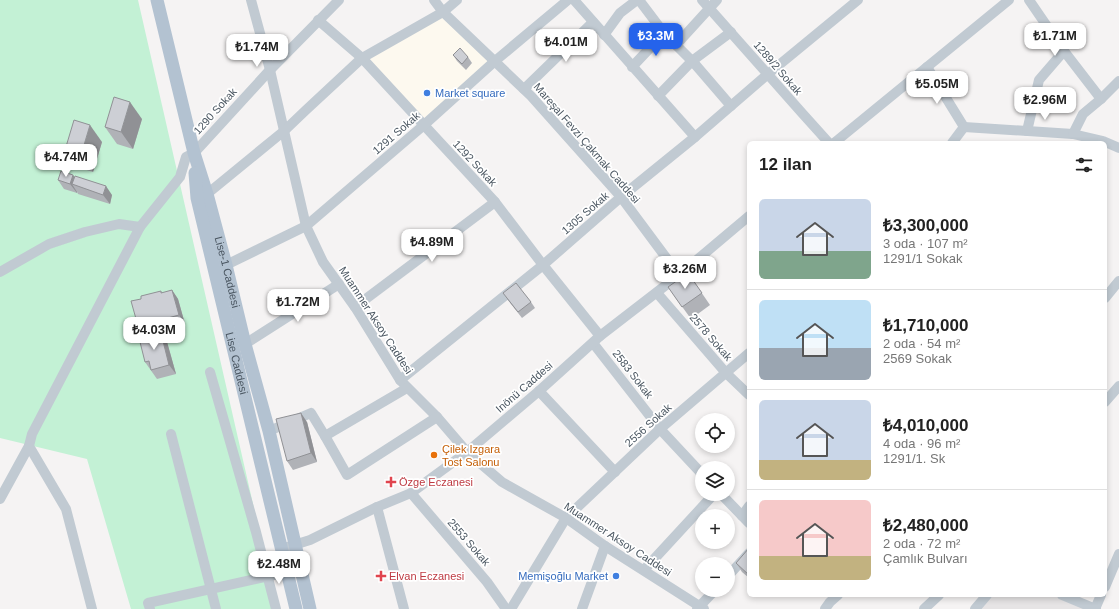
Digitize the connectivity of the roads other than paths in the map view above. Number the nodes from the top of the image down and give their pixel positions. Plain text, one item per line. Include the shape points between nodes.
1 (252, 0) edge
2 (339, 0) edge
3 (434, 0) edge
4 (457, 0) edge
5 (568, 0) edge
6 (574, 0) edge
7 (638, 0) edge
8 (702, 0) edge
9 (718, 0) edge
10 (858, 0) edge
11 (1009, 0) edge
12 (1029, 0) edge
13 (159, 3) edge
14 (709, 8) junction
15 (443, 12) junction
16 (318, 20) junction
17 (593, 22) junction
18 (731, 32) junction
19 (664, 33) junction
20 (604, 35) junction
21 (676, 45) junction
22 (1064, 52) junction
23 (362, 58) junction
24 (496, 61) junction
25 (692, 61) junction
26 (632, 67) junction
27 (926, 67) junction
28 (270, 70) junction
29 (768, 74) junction
30 (1119, 81) edge
31 (524, 89) junction
32 (658, 96) junction
33 (1101, 99) junction
34 (731, 106) junction
35 (424, 125) junction
36 (964, 127) junction
37 (284, 131) junction
38 (1027, 131) junction
39 (1073, 134) junction
40 (695, 137) junction
41 (827, 141) edge
42 (836, 141) edge
43 (954, 141) edge
44 (1099, 141) edge
45 (1107, 144) edge
46 (1119, 148) edge
47 (194, 153) junction
48 (207, 194) junction
49 (621, 197) junction
50 (496, 202) junction
51 (747, 218) edge
52 (306, 226) junction
53 (140, 227) junction
54 (226, 265) junction
55 (543, 265) junction
56 (0, 272) edge
57 (679, 275) junction
58 (1119, 281) edge
59 (339, 284) junction
60 (657, 293) junction
61 (1107, 296) edge
62 (355, 307) junction
63 (597, 339) junction
64 (246, 344) junction
65 (747, 355) edge
66 (210, 372) dead end
67 (726, 373) junction
68 (400, 380) junction
69 (1119, 386) edge
70 (408, 388) junction
71 (539, 390) junction
72 (747, 393) edge
73 (1107, 400) edge
74 (437, 417) junction
75 (660, 429) junction
76 (269, 431) junction
77 (171, 434) dead end
78 (325, 436) junction
79 (29, 446) junction
80 (467, 452) junction
81 (695, 466) edge
82 (615, 472) junction
83 (411, 493) junction
84 (0, 500) edge
85 (708, 501) edge
86 (728, 501) edge
87 (377, 507) junction
88 (747, 509) edge
89 (742, 516) junction
90 (566, 518) junction
91 (747, 521) edge
92 (295, 545) junction
93 (605, 546) junction
94 (281, 549) junction
95 (1119, 554) edge
96 (747, 555) edge
97 (735, 568) edge
98 (644, 570) junction
99 (287, 572) junction
100 (267, 577) junction
101 (1107, 581) edge
102 (212, 589) junction
103 (709, 597) edge
104 (937, 597) edge
105 (985, 597) edge
106 (1067, 597) edge
107 (1100, 597) edge
108 (700, 608) edge
109 (92, 609) edge
110 (150, 609) edge
111 (216, 609) edge
112 (276, 609) edge
113 (296, 609) edge
114 (310, 609) edge
115 (404, 609) edge
116 (506, 609) edge
117 (511, 609) edge
118 (582, 609) edge
119 (924, 609) edge
120 (975, 609) edge
121 (1096, 609) edge

1 - 28 street, Muammer Aksoy Caddesi
2 - 16 street, 1290 Sokak
3 - 15 street, Mareşal Fevzi Çakmak Caddesi
4 - 15 street
5 - 24 street, 1291 Sokak
6 - 17 street
7 - 19 street
7 - 20 street via 620,14
8 - 14 street, 1289/2 Sokak
9 - 14 street
10 - 29 street, 1305 Sokak
11 - 27 street
12 - 22 street
13 - 47 main road, Lise-1 Caddesi
14 - 18 street, 1289/2 Sokak
14 - 21 street
15 - 23 street
15 - 24 street, Mareşal Fevzi Çakmak Caddesi
16 - 23 street, 1292 Sokak
16 - 28 street, 1290 Sokak
17 - 20 street
17 - 31 street
18 - 25 street
18 - 29 street, 1289/2 Sokak
19 - 21 street
19 - 26 street
20 - 26 street
21 - 25 street
22 - 33 street
22 - 38 street via 1039,80
23 - 35 street, 1292 Sokak
23 - 37 street
24 - 31 street, Mareşal Fevzi Çakmak Caddesi
24 - 35 street, 1291 Sokak
25 - 32 street
25 - 34 street
26 - 32 street
27 - 36 street
27 - 42 street
28 - 37 street, Muammer Aksoy Caddesi
28 - 47 street, 1290 Sokak
29 - 34 street, 1305 Sokak
29 - 41 street, 1289/2 Sokak
30 - 33 street
31 - 49 street, Mareşal Fevzi Çakmak Caddesi
32 - 40 street
33 - 39 street via 1083,114
34 - 40 street, 1305 Sokak
35 - 50 street, 1292 Sokak
35 - 52 street, 1291 Sokak
36 - 38 street
36 - 43 street
37 - 48 street
37 - 52 street, Muammer Aksoy Caddesi
38 - 39 street
39 - 44 street
40 - 49 street, 1305 Sokak
45 - 46 street
47 - 48 main road, Lise-1 Caddesi
47 - 53 street, 1290 Sokak via 186,157 180,177
47 - 94 main road, Lise Caddesi via 197,198
48 - 54 main road, Lise-1 Caddesi
49 - 55 street, 1305 Sokak
49 - 57 street, Mareşal Fevzi Çakmak Caddesi
50 - 55 street, 1292 Sokak
50 - 62 street
51 - 57 street, Inönü Caddesi
52 - 54 street, 1291 Sokak
52 - 59 street, Muammer Aksoy Caddesi via 323,262
53 - 56 street via 119,224 86,232 49,244
53 - 79 street, 1290 Sokak via 32,434
54 - 64 main road, Lise-1 Caddesi
55 - 63 street, 1292 Sokak
55 - 68 street, 1305 Sokak
57 - 60 street, Inönü Caddesi
58 - 61 street
59 - 62 street, Muammer Aksoy Caddesi
59 - 64 street
60 - 63 street, Inönü Caddesi
60 - 67 street, 2578 Sokak
62 - 68 street, Muammer Aksoy Caddesi
63 - 71 street, Inönü Caddesi
63 - 75 street, 2583 Sokak
64 - 76 main road, Lise-1 Caddesi
65 - 67 street, 2556 Sokak
66 - 100 street
67 - 72 street, 2578 Sokak
67 - 75 street, 2556 Sokak
68 - 70 street, Muammer Aksoy Caddesi
69 - 73 street
70 - 74 street, Muammer Aksoy Caddesi
70 - 78 street
71 - 80 street, Inönü Caddesi
71 - 82 street
74 - 78 street via 347,475
74 - 80 street, Muammer Aksoy Caddesi
75 - 81 street, 2583 Sokak
75 - 82 street, 2556 Sokak
76 - 78 street via 311,413
76 - 92 main road, Lise-1 Caddesi
77 - 102 street
79 - 84 street, 1290 Sokak
79 - 109 street via 66,509
80 - 83 street, Inönü Caddesi
80 - 90 street, Muammer Aksoy Caddesi via 502,482
82 - 90 street, 2556 Sokak
83 - 87 street, Inönü Caddesi
83 - 116 street, 2553 Sokak via 487,582
85 - 98 street
86 - 89 street
87 - 92 street, Inönü Caddesi
87 - 115 street
88 - 89 street
89 - 91 street
90 - 93 street, Muammer Aksoy Caddesi
90 - 117 street, 2556 Sokak
92 - 94 street, Inönü Caddesi
92 - 114 main road, Lise-1 Caddesi
93 - 98 street, Muammer Aksoy Caddesi
93 - 118 street
94 - 99 main road, Lise Caddesi
95 - 101 street
96 - 97 street
98 - 108 street, Muammer Aksoy Caddesi
99 - 100 street
99 - 113 main road, Lise Caddesi
100 - 102 street
100 - 112 street
102 - 110 street via 148,603
102 - 111 street
103 - 108 street
104 - 119 street
105 - 120 street
106 - 121 street
107 - 121 street

